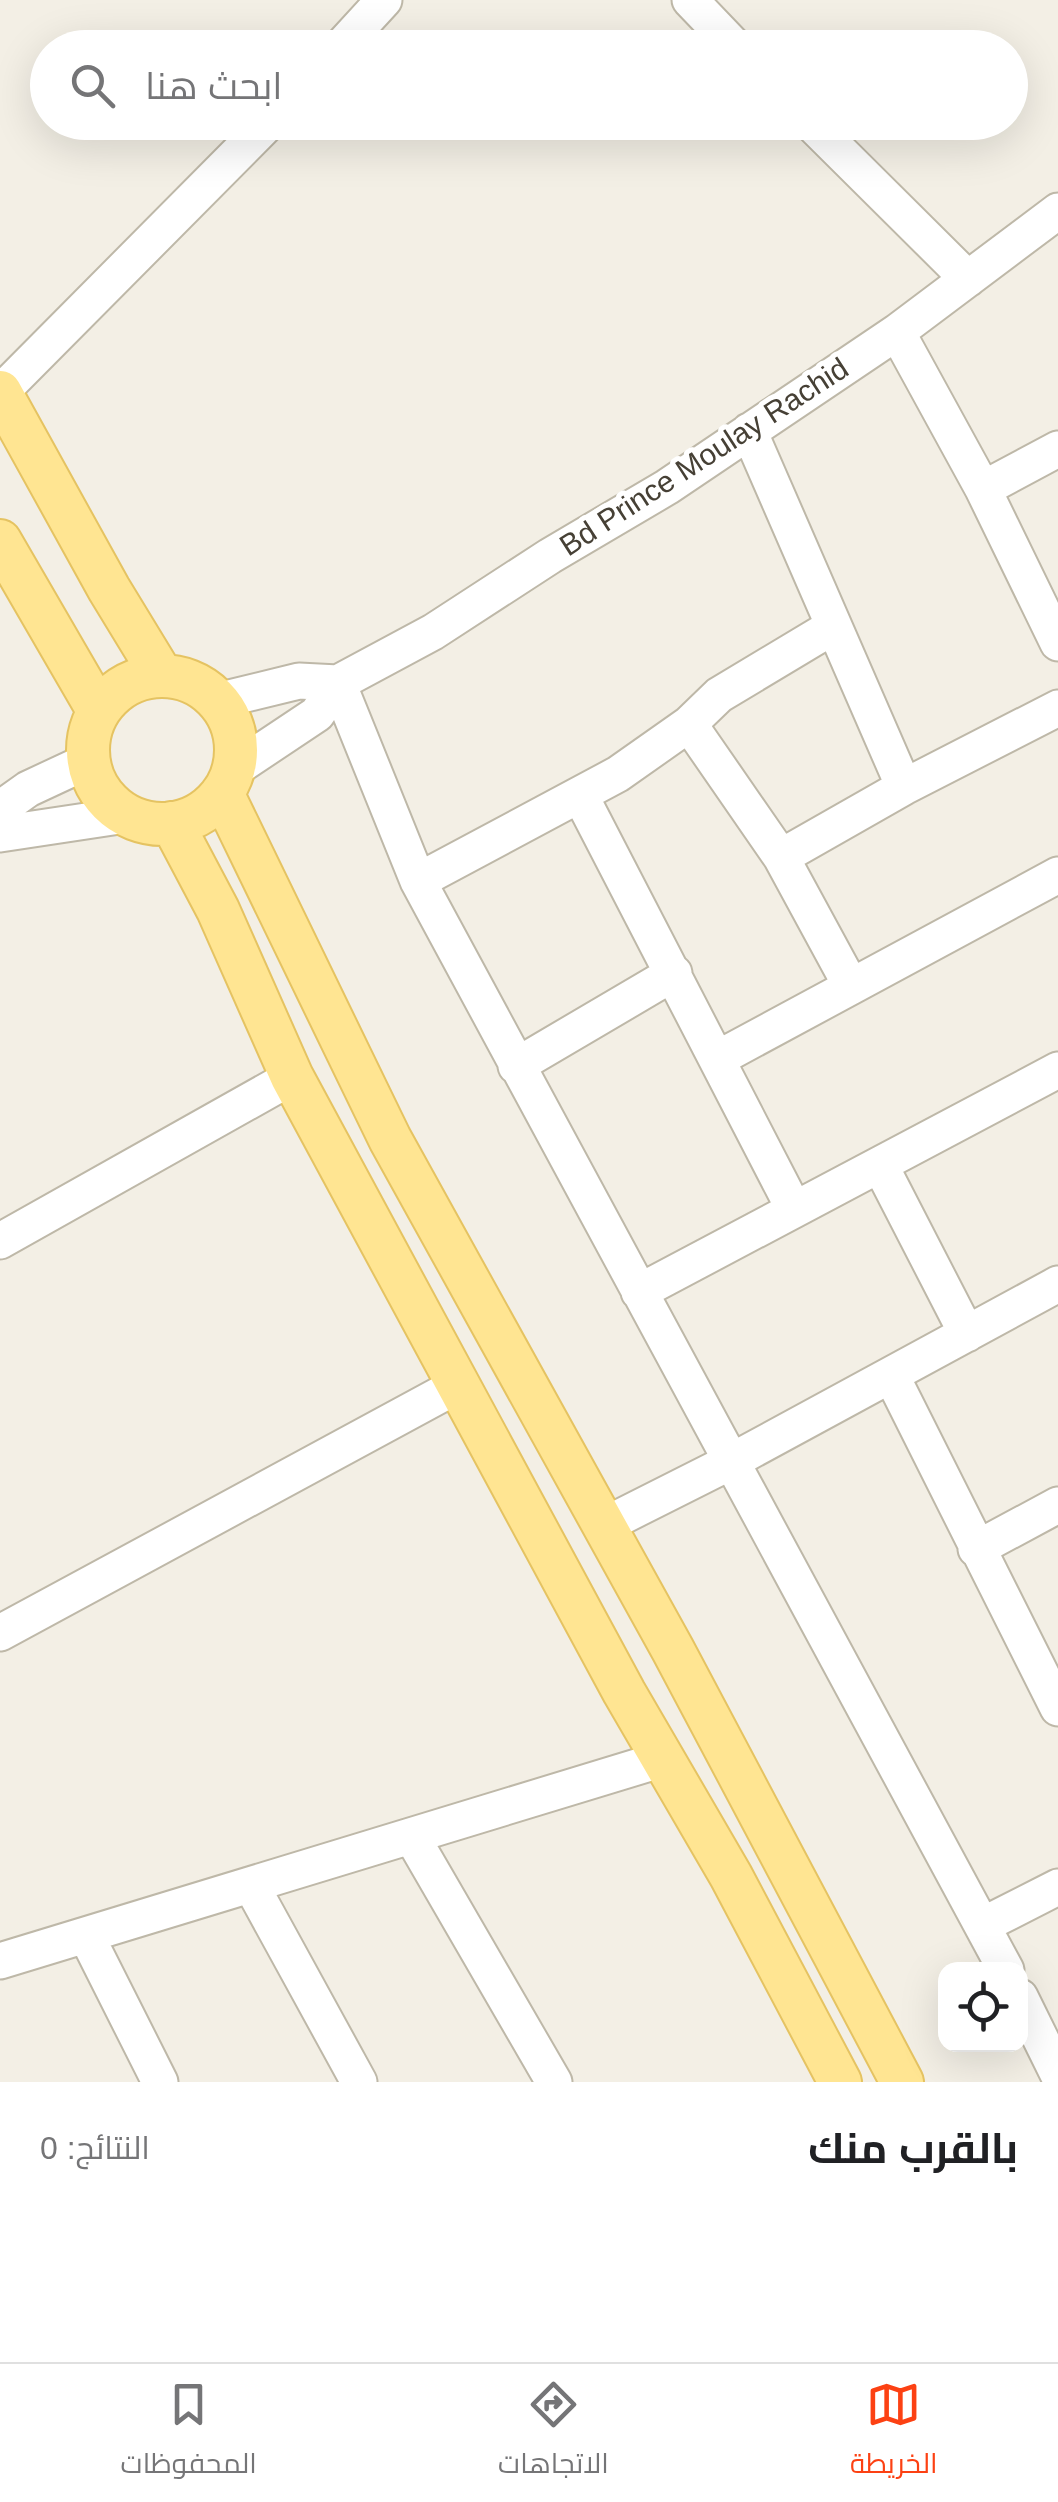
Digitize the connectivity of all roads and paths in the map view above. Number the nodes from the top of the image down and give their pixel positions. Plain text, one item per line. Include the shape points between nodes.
1 (384, 0) edge
2 (690, 0) edge
3 (356, 30) edge
4 (719, 30) edge
5 (251, 140) edge
6 (828, 140) edge
7 (1058, 211) edge
8 (968, 279) junction
9 (897, 332) junction
10 (0, 392) edge
11 (748, 430) junction
12 (1058, 449) edge
13 (983, 488) junction
14 (0, 541) edge
15 (834, 626) junction
16 (1057, 638) edge
17 (162, 676) junction
18 (338, 684) junction
19 (217, 700) junction
20 (1058, 708) edge
21 (98, 710) junction
22 (690, 724) junction
23 (88, 761) junction
24 (228, 782) junction
25 (904, 788) junction
26 (580, 795) junction
27 (0, 809) edge
28 (126, 815) junction
29 (172, 823) junction
30 (0, 834) edge
31 (781, 857) junction
32 (1058, 875) edge
33 (418, 881) junction
34 (674, 973) junction
35 (851, 986) junction
36 (717, 1059) junction
37 (516, 1066) junction
38 (1058, 1070) edge
39 (292, 1077) junction
40 (880, 1165) junction
41 (794, 1209) junction
42 (0, 1241) edge
43 (1058, 1284) edge
44 (640, 1292) junction
45 (967, 1334) junction
46 (891, 1375) junction
47 (460, 1384) junction
48 (732, 1461) junction
49 (1058, 1505) edge
50 (605, 1525) junction
51 (976, 1549) junction
52 (0, 1633) edge
53 (1058, 1708) edge
54 (663, 1759) junction
55 (412, 1837) junction
56 (251, 1885) junction
57 (1058, 1887) edge
58 (983, 1924) junction
59 (86, 1936) junction
60 (0, 1961) edge
61 (1002, 1962) edge
62 (1028, 2013) edge
63 (1058, 2074) edge
64 (160, 2082) edge
65 (358, 2082) edge
66 (554, 2082) edge
67 (840, 2082) edge
68 (902, 2082) edge

1 - 3 street
2 - 4 street
5 - 10 street
6 - 8 street
7 - 8 street, Bd Prince Moulay Rachid
8 - 9 street, Bd Prince Moulay Rachid
9 - 11 street, Bd Prince Moulay Rachid
9 - 13 street
10 - 17 main road
11 - 15 street
11 - 18 street, Bd Prince Moulay Rachid via 433,632
12 - 13 street
13 - 16 street
14 - 21 main road
15 - 22 street via 729,688
15 - 25 street
17 - 19 main road via 183,678
17 - 21 main road via 121,688
18 - 19 street, Bd Prince Moulay Rachid via 299,681
18 - 24 street, Bd Prince Moulay Rachid via 317,714
18 - 33 street
19 - 24 main road via 234,734
20 - 25 street
21 - 23 main road
22 - 26 street
22 - 31 street
23 - 27 street
23 - 28 main road via 95,783
24 - 29 main road via 200,813
24 - 50 main road via 390,1139
25 - 31 street
26 - 33 street
26 - 34 street
28 - 29 main road
28 - 30 street
29 - 39 main road
31 - 35 street
32 - 35 street
33 - 37 street
34 - 36 street
34 - 37 street
35 - 36 street
36 - 41 street
37 - 44 street
38 - 40 street
39 - 42 street
39 - 47 main road
40 - 41 street
40 - 45 street
41 - 44 street
43 - 45 street
44 - 48 street
45 - 46 street
46 - 48 street
46 - 51 street
47 - 52 street
47 - 54 main road
48 - 50 street
48 - 58 street
49 - 51 street
50 - 68 main road
51 - 53 street
54 - 55 street
54 - 67 main road
55 - 56 street
55 - 66 street
56 - 59 street
56 - 65 street
57 - 58 street
58 - 61 street
59 - 60 street
59 - 64 street
62 - 63 street

